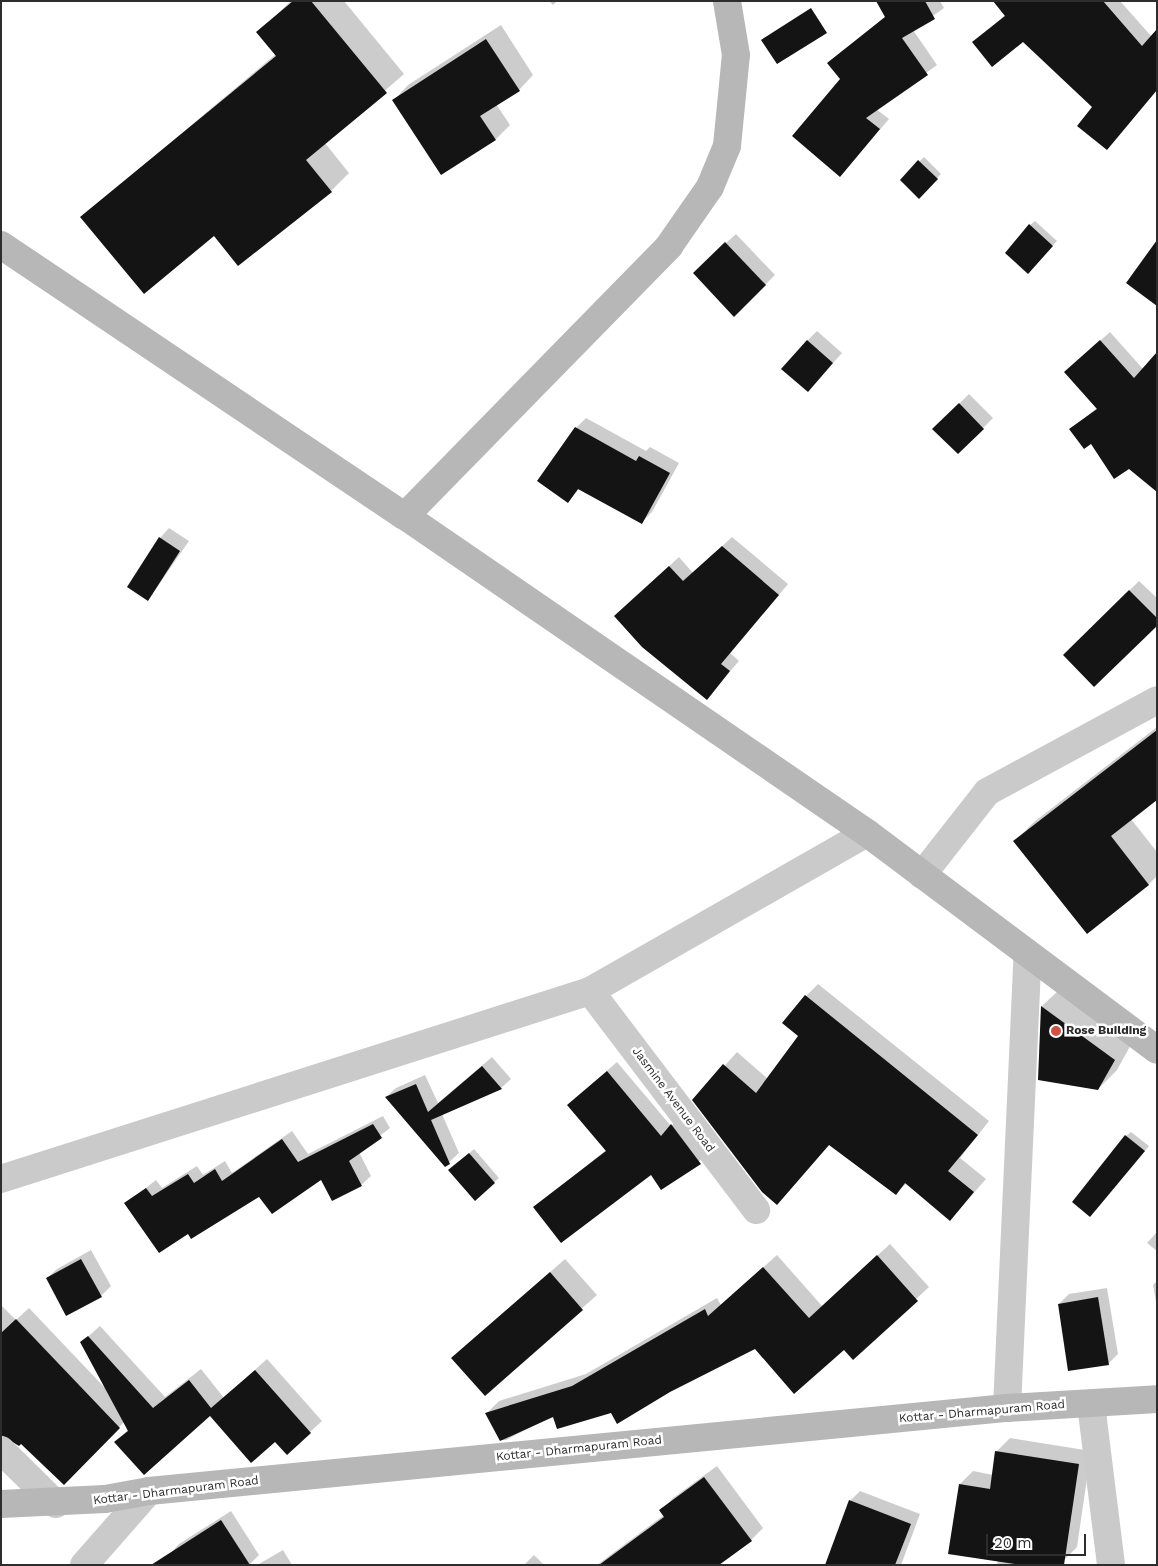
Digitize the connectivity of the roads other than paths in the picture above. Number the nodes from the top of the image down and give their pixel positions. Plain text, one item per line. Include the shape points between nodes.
1 (727, 1) edge
2 (1, 246) edge
3 (405, 516) junction
4 (1157, 700) edge
5 (867, 833) junction
6 (922, 874) junction
7 (1028, 954) junction
8 (590, 991) junction
9 (1157, 1050) edge
10 (1, 1179) edge
11 (756, 1210) dead end
12 (1157, 1399) edge
13 (1091, 1404) junction
14 (1008, 1408) junction
15 (1, 1450) edge
16 (149, 1491) junction
17 (1, 1504) edge
18 (56, 1504) junction
19 (97, 1560) edge
20 (1111, 1565) edge

1 - 3 street via 736,56 727,146 710,187 669,246
2 - 3 street
3 - 5 street
4 - 6 street via 987,792
5 - 6 street
5 - 8 street
6 - 7 street
7 - 9 street
7 - 14 street
8 - 10 street
8 - 11 street, Jasmine Avenue Road
12 - 13 street, Kottar - Dharmapuram Road
13 - 14 street, Kottar - Dharmapuram Road
13 - 20 street
14 - 16 street, Kottar - Dharmapuram Road
15 - 18 street
16 - 18 street, Kottar - Dharmapuram Road
16 - 19 street
17 - 18 street, Kottar - Dharmapuram Road

